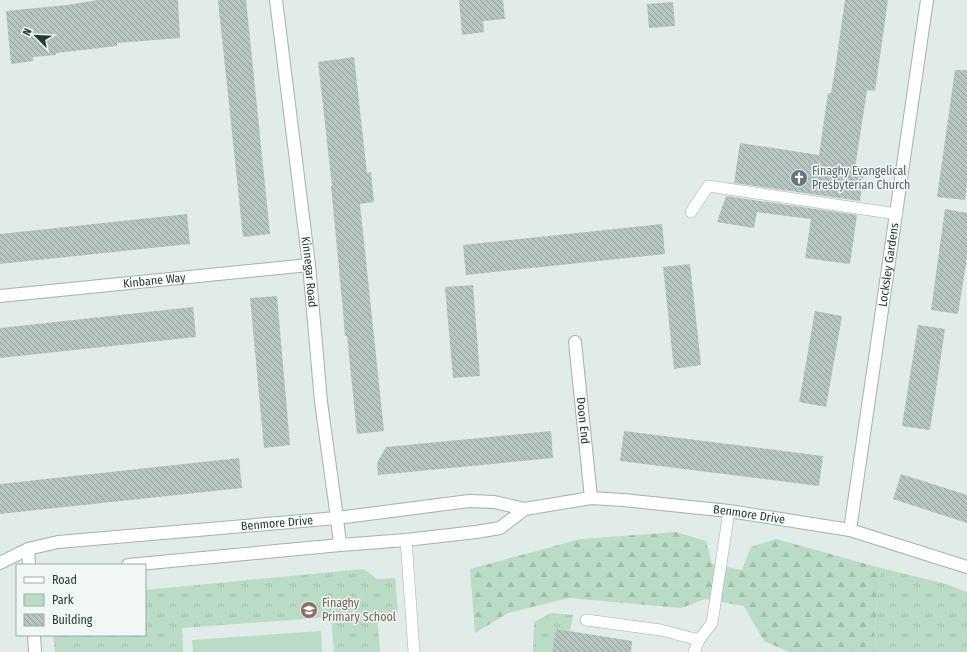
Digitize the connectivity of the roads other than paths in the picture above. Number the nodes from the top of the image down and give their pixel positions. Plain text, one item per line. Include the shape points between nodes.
1 (276, 0) edge
2 (927, 0) edge
3 (691, 212) dead end
4 (897, 214) junction
5 (309, 265) junction
6 (0, 296) edge
7 (575, 342) dead end
8 (591, 498) junction
9 (525, 509) junction
10 (728, 511) junction
11 (337, 518) junction
12 (850, 530) junction
13 (406, 540) junction
14 (340, 545) junction
15 (28, 549) junction
16 (0, 563) edge
17 (29, 564) edge
18 (139, 564) edge
19 (16, 566) edge
20 (967, 567) edge
21 (586, 620) dead end
22 (34, 636) edge
23 (700, 640) junction
24 (35, 652) edge
25 (414, 652) edge
26 (694, 652) edge

1 - 5 street, Kinnegar Road
2 - 4 street, Locksley Gardens
3 - 4 lane via 708,186
4 - 12 street, Locksley Gardens
5 - 6 street, Kinbane Way
5 - 11 street, Kinnegar Road via 321,402
7 - 8 street, Doon End
8 - 9 street, Benmore Drive
8 - 10 street, Benmore Drive
9 - 11 street, Benmore Drive via 494,502 469,501
9 - 13 street, Benmore Drive via 500,528
10 - 12 street, Benmore Drive
10 - 23 lane via 712,624
11 - 14 street, Kinnegar Road
11 - 15 street, Benmore Drive via 58,542
12 - 20 street, Benmore Drive
13 - 14 street, Benmore Drive
13 - 25 lane
14 - 18 street, Benmore Drive
15 - 16 street, Benmore Drive
15 - 17 street
16 - 19 street
21 - 23 lane via 661,630
22 - 24 street
23 - 26 lane

